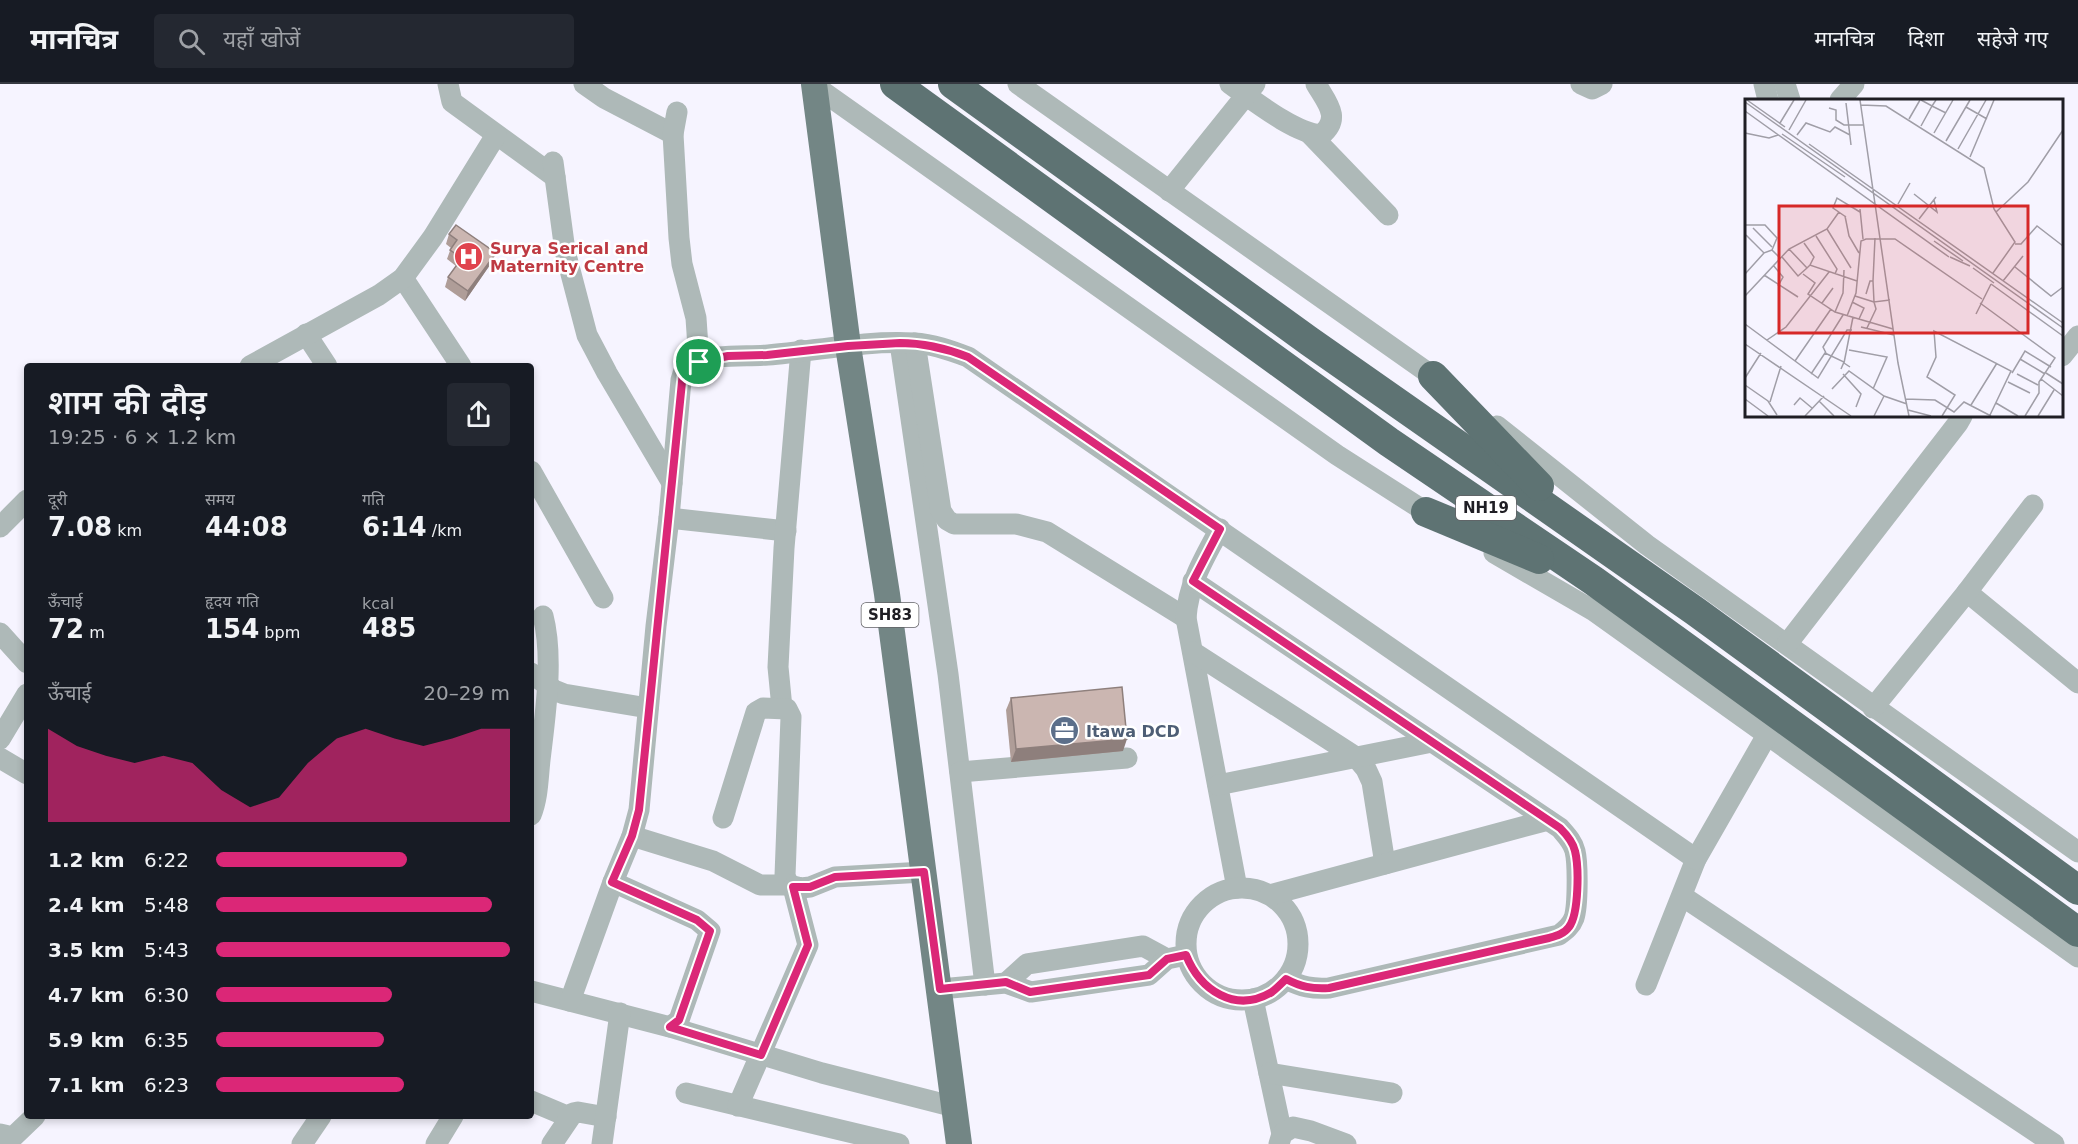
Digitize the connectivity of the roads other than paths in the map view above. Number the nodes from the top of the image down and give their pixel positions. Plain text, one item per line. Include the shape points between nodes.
1 (448, 84) edge
2 (584, 84) edge
3 (895, 84) edge
4 (953, 84) edge
5 (1018, 84) edge
6 (1316, 84) edge
7 (1581, 84) edge
8 (1602, 84) edge
9 (1764, 84) edge
10 (1785, 84) edge
11 (1854, 84) edge
12 (813, 85) edge
13 (1244, 88) edge
14 (1768, 99) edge
15 (1790, 99) edge
16 (1841, 99) edge
17 (677, 111) dead end
18 (673, 134) junction
19 (1310, 134) junction
20 (496, 135) junction
21 (1169, 191) junction
22 (1388, 215) dead end
23 (403, 278) junction
24 (306, 334) junction
25 (2078, 336) edge
26 (908, 343) junction
27 (848, 346) junction
28 (801, 350) junction
29 (2063, 354) edge
30 (699, 362) junction
31 (255, 363) edge
32 (325, 363) edge
33 (459, 363) edge
34 (1433, 376) junction
35 (1961, 417) edge
36 (534, 476) edge
37 (672, 483) junction
38 (2033, 505) dead end
39 (1426, 512) junction
40 (669, 518) junction
41 (1220, 529) junction
42 (786, 531) junction
43 (1587, 536) junction
44 (1193, 581) junction
45 (1594, 581) junction
46 (1967, 592) junction
47 (603, 598) dead end
48 (543, 616) dead end
49 (1186, 618) junction
50 (0, 633) edge
51 (1786, 644) junction
52 (1193, 652) junction
53 (24, 660) edge
54 (539, 679) edge
55 (2078, 683) edge
56 (24, 699) edge
57 (648, 708) junction
58 (782, 708) junction
59 (1873, 708) junction
60 (1767, 735) junction
61 (0, 739) edge
62 (1432, 742) junction
63 (1356, 757) junction
64 (0, 758) edge
65 (1127, 758) edge
66 (24, 772) edge
67 (960, 772) junction
68 (1218, 785) junction
69 (534, 802) edge
70 (723, 818) dead end
71 (1548, 820) junction
72 (632, 836) junction
73 (2078, 852) edge
74 (1696, 859) junction
75 (1385, 864) junction
76 (924, 872) junction
77 (612, 882) junction
78 (791, 886) junction
79 (1237, 888) junction
80 (2078, 890) edge
81 (1269, 895) junction
82 (1682, 896) junction
83 (2078, 932) edge
84 (1176, 957) junction
85 (2078, 957) edge
86 (1286, 979) junction
87 (995, 984) junction
88 (1646, 985) dead end
89 (940, 989) junction
90 (534, 992) edge
91 (570, 1001) junction
92 (1248, 1006) junction
93 (620, 1013) junction
94 (670, 1027) junction
95 (761, 1055) junction
96 (1269, 1073) junction
97 (686, 1093) dead end
98 (1392, 1093) dead end
99 (534, 1102) edge
100 (738, 1106) junction
101 (955, 1107) junction
102 (569, 1117) junction
103 (606, 1117) junction
104 (32, 1119) edge
105 (319, 1119) edge
106 (451, 1119) edge
107 (0, 1134) edge
108 (1280, 1139) edge
109 (302, 1144) edge
110 (436, 1144) edge
111 (552, 1144) edge
112 (603, 1144) edge
113 (899, 1144) edge
114 (959, 1144) edge
115 (1346, 1144) edge
116 (2054, 1144) edge

1 - 20 street via 452,102
2 - 18 street
3 - 45 highway, NH19 via 1389,442
4 - 43 highway, NH19
5 - 21 street
6 - 19 street via 1333,120 1321,135
7 - 8 street via 1592,89
9 - 14 street
10 - 15 street
11 - 16 street
12 - 27 main road, SH83
12 - 39 street via 1337,455
13 - 19 street
13 - 21 street
17 - 18 street
18 - 30 street via 679,238 696,318
19 - 22 street
20 - 23 street via 434,237
20 - 37 street via 554,169 565,251 587,335
21 - 34 street
23 - 24 street via 379,296
23 - 33 street
24 - 31 street
24 - 32 street
25 - 29 street
26 - 27 street
26 - 41 street via 942,347 968,357
26 - 49 street via 941,511 947,520 962,525 1016,524 1047,532
26 - 67 street
27 - 28 street
27 - 76 main road, SH83 via 887,594
28 - 30 street
28 - 42 street
30 - 37 street via 685,368 681,380
34 - 43 highway
34 - 51 street via 1647,545
35 - 51 street
36 - 47 street
37 - 40 street
38 - 46 street
39 - 45 highway
39 - 60 street via 1593,611
40 - 42 street
40 - 57 street
41 - 44 street
41 - 74 street
42 - 58 street via 778,666
43 - 80 highway, NH19
44 - 49 street
44 - 62 street
45 - 83 highway, NH19
46 - 55 street
46 - 59 street
48 - 54 street via 547,631
49 - 52 street
50 - 53 street
51 - 59 street
52 - 63 street
52 - 68 street
54 - 57 street via 564,694
54 - 69 street
56 - 61 street
57 - 72 street via 639,810
58 - 70 street via 758,709 753,716
58 - 78 street via 791,717 785,876
59 - 73 street
60 - 74 street
60 - 85 street
62 - 63 street
62 - 71 street
63 - 68 street
63 - 75 street via 1372,782
64 - 66 street
65 - 67 street
67 - 87 street
68 - 79 street
71 - 75 street
71 - 86 street via 1569,837 1577,867 1575,916 1569,928 1559,935 1329,988 1302,987
72 - 77 street
72 - 78 street via 713,861 760,885
74 - 82 street
75 - 81 street
76 - 78 street via 835,877 810,887
76 - 89 main road, SH83
77 - 91 street
77 - 94 street via 697,920 710,931 679,1020
78 - 95 street via 808,945
79 - 81 street
79 - 84 street via 1213,896 1195,913
81 - 86 street via 1285,907 1297,933 1296,962
82 - 88 street
82 - 116 street
84 - 87 street via 1149,975 1030,992
84 - 87 street via 1143,946 1027,964
84 - 92 street via 1215,993
86 - 92 street
87 - 89 street
89 - 101 main road, SH83
90 - 91 street
91 - 93 street
92 - 96 street
93 - 94 street
93 - 103 street
94 - 95 street
95 - 100 street
95 - 101 street
96 - 98 street
96 - 108 street
97 - 100 street
99 - 102 street
100 - 113 street
101 - 114 main road, SH83
102 - 103 street via 578,1112
102 - 111 street
103 - 112 street
104 - 107 street via 17,1134
105 - 109 street
106 - 110 street
108 - 115 street via 1293,1127

